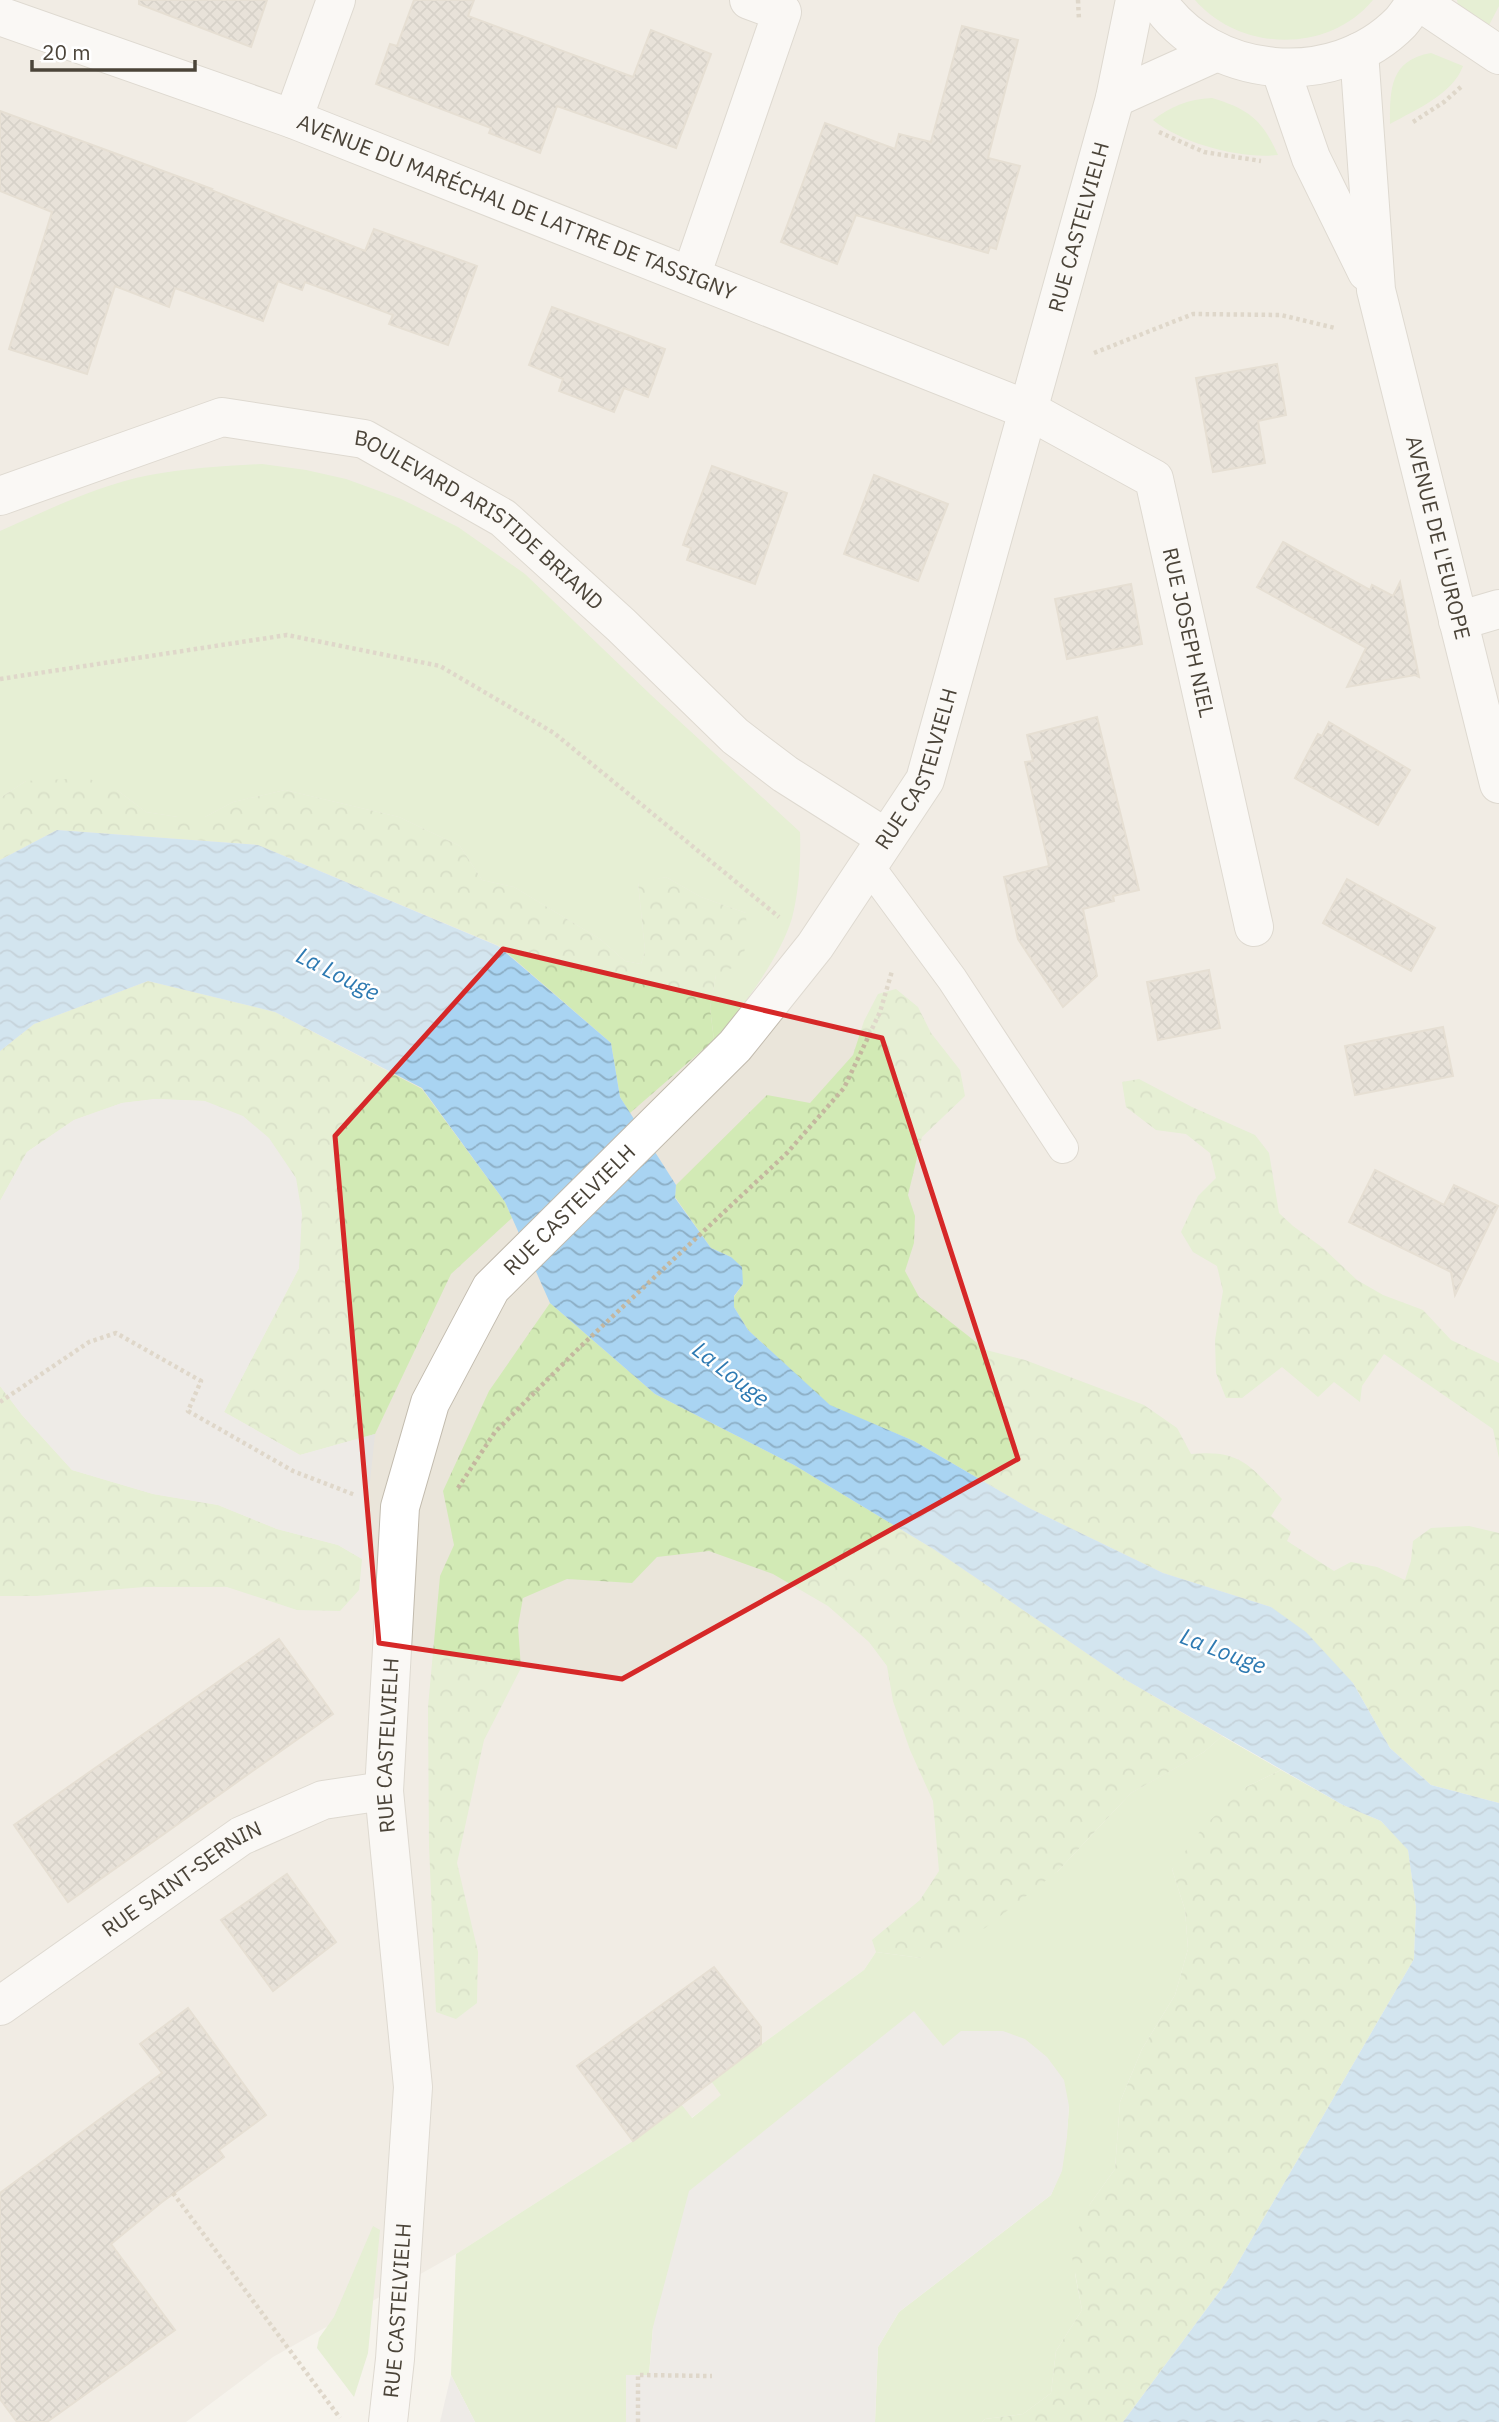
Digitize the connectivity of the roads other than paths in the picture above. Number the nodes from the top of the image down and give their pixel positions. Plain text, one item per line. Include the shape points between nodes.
1 (336, 0) edge
2 (749, 0) edge
3 (1135, 0) edge
4 (1157, 0) edge
5 (1417, 0) edge
6 (0, 16) edge
7 (1217, 52) junction
8 (1359, 52) junction
9 (1499, 55) edge
10 (1280, 68) junction
11 (1115, 98) junction
12 (293, 119) junction
13 (691, 276) junction
14 (1376, 290) junction
15 (1032, 393) junction
16 (0, 496) edge
17 (1499, 609) edge
18 (1458, 621) junction
19 (1499, 784) edge
20 (877, 852) junction
21 (1254, 927) dead end
22 (1063, 1148) dead end
23 (384, 1791) junction
24 (0, 2006) edge
25 (388, 2422) edge

1 - 12 street
2 - 13 street via 782,12
3 - 11 street, RUE CASTELVIELH
4 - 7 street via 1185,31
5 - 8 street via 1401,21
5 - 9 street
6 - 12 street, AVENUE DU MARÉCHAL DE LATTRE DE TASSIGNY
7 - 10 street via 1252,65
7 - 11 street
8 - 10 street via 1308,67
8 - 14 street, AVENUE DE L'EUROPE
10 - 14 street, AVENUE DE L'EUROPE via 1311,158
11 - 15 street, RUE CASTELVIELH
12 - 13 street, AVENUE DU MARÉCHAL DE LATTRE DE TASSIGNY
13 - 15 street, AVENUE DU MARÉCHAL DE LATTRE DE TASSIGNY
14 - 18 street, AVENUE DE L'EUROPE
15 - 20 street, RUE CASTELVIELH via 925,780
15 - 21 street, RUE JOSEPH NIEL via 1154,479
16 - 20 street, BOULEVARD ARISTIDE BRIAND via 222,417 364,439 503,519 735,736
17 - 18 street
18 - 19 street, AVENUE DE L'EUROPE
20 - 22 lane via 907,918
20 - 23 street, RUE CASTELVIELH via 815,946 735,1046 491,1287 430,1403 400,1507
23 - 24 street, RUE SAINT-SERNIN via 323,1800 241,1836
23 - 25 street, RUE CASTELVIELH via 412,2087

